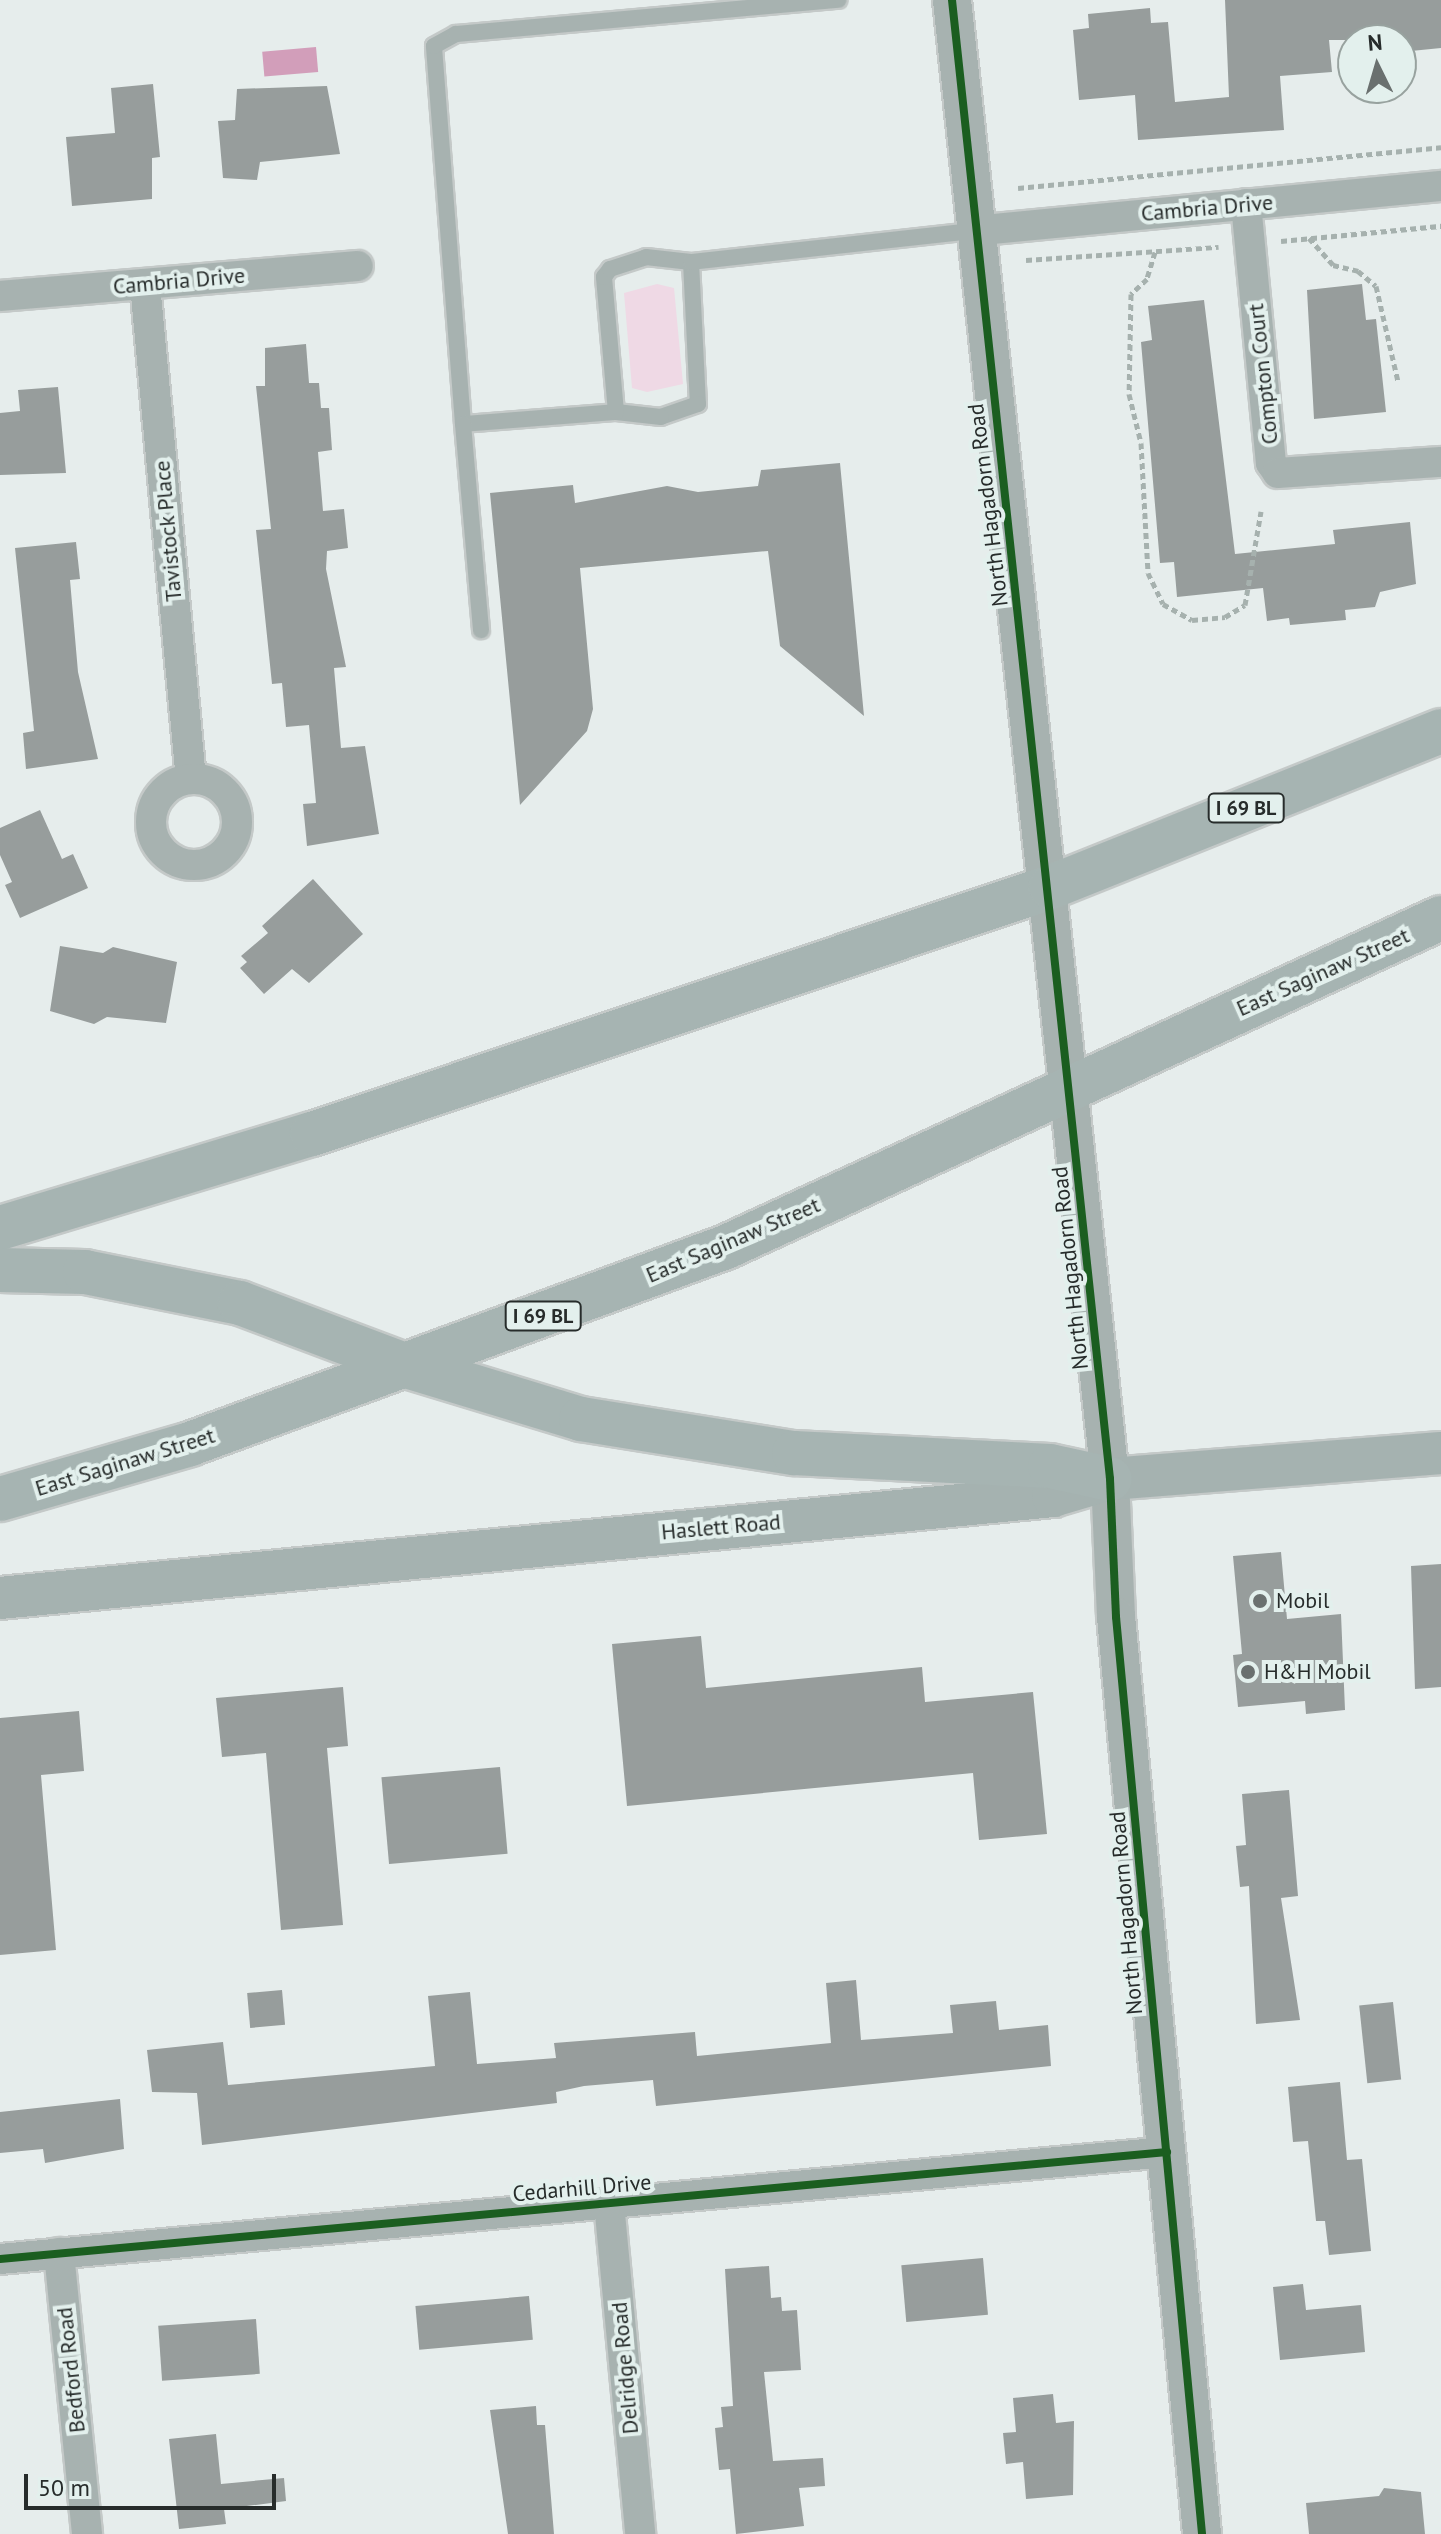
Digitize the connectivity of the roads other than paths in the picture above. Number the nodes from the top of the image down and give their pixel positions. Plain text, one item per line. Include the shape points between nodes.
1 (838, 0) edge
2 (952, 0) edge
3 (1441, 186) edge
4 (1246, 204) junction
5 (973, 231) junction
6 (691, 262) junction
7 (358, 266) dead end
8 (145, 284) junction
9 (0, 296) edge
10 (616, 412) junction
11 (463, 424) junction
12 (1441, 462) edge
13 (481, 630) dead end
14 (1441, 731) edge
15 (191, 779) dead end
16 (1051, 887) junction
17 (1441, 918) edge
18 (1069, 1087) junction
19 (0, 1228) edge
20 (0, 1270) edge
21 (410, 1367) junction
22 (1441, 1453) edge
23 (1110, 1479) junction
24 (0, 1499) edge
25 (0, 1598) edge
26 (1167, 2152) junction
27 (609, 2203) junction
28 (59, 2253) junction
29 (0, 2259) edge
30 (87, 2534) edge
31 (640, 2534) edge
32 (1202, 2534) edge

1 - 11 lane via 456,34 434,46
2 - 5 street, North Hagadorn Road
3 - 4 street, Cambria Drive
4 - 5 street, Cambria Drive
4 - 12 street, Compton Court via 1271,463 1278,473
5 - 6 lane
5 - 16 street, North Hagadorn Road
6 - 10 lane via 698,404 661,417
6 - 10 lane via 646,257 604,277
7 - 8 street, Cambria Drive
8 - 9 street, Cambria Drive
8 - 15 street, Tavistock Place
10 - 11 lane
11 - 13 lane
14 - 16 main road, I 69 BL
16 - 18 street, North Hagadorn Road
16 - 19 main road, I 69 BL via 312,1134
17 - 18 main road, East Saginaw Street / I 69 BL
18 - 21 main road, East Saginaw Street / I 69 BL via 726,1247
18 - 23 street, North Hagadorn Road
20 - 21 main road via 85,1272 225,1300
21 - 23 main road via 581,1419 723,1443 1050,1466
21 - 24 main road, East Saginaw Street / I 69 BL via 190,1444
22 - 23 main road, Haslett Road
23 - 25 main road, Haslett Road via 1053,1496
23 - 26 street, North Hagadorn Road
26 - 27 street, Cedarhill Drive
26 - 32 street, North Hagadorn Road
27 - 28 street, Cedarhill Drive
27 - 31 street, Delridge Road
28 - 29 street, Cedarhill Drive
28 - 30 street, Bedford Road

